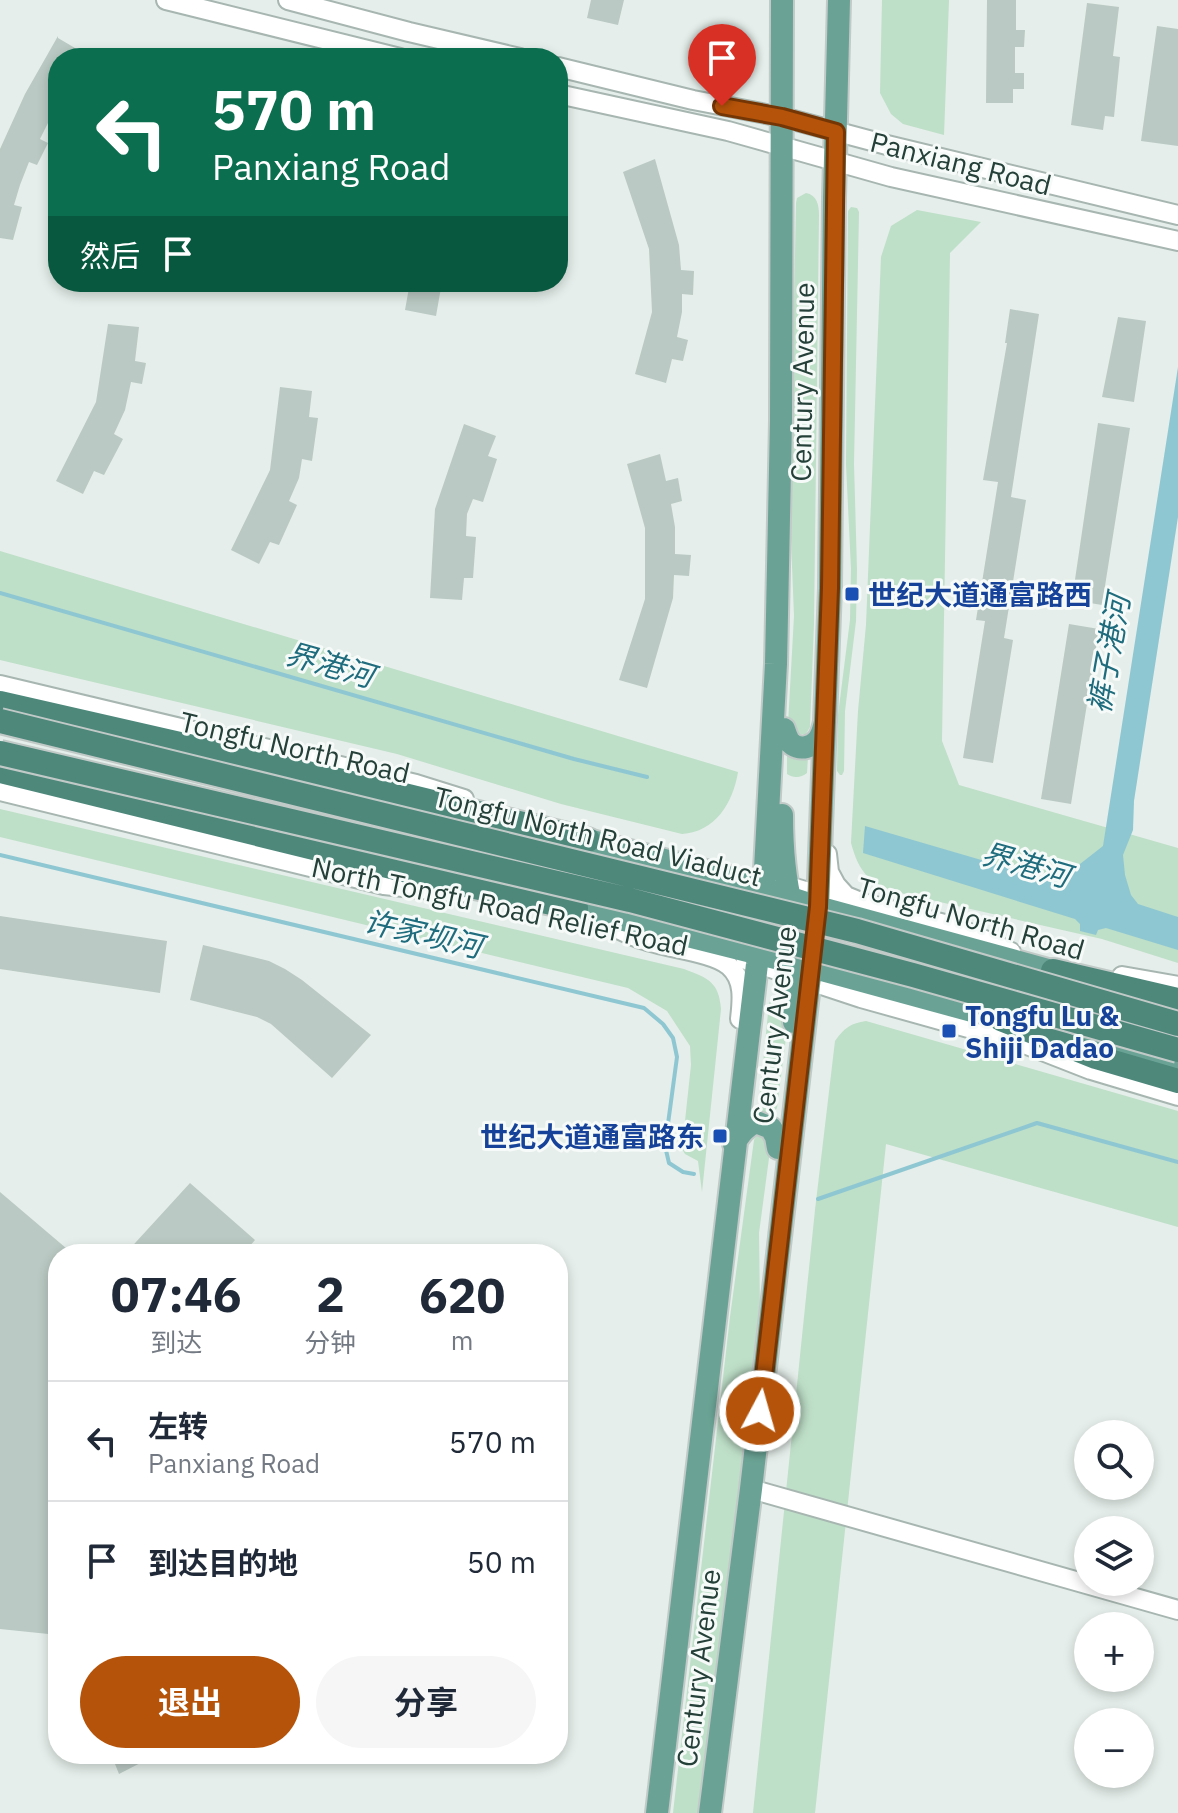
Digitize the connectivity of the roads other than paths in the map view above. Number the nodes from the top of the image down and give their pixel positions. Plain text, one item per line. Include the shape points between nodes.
1 (166, 0) edge
2 (288, 0) edge
3 (782, 0) edge
4 (839, 0) edge
5 (360, 48) edge
6 (477, 48) edge
7 (568, 69) edge
8 (568, 96) edge
9 (782, 117) junction
10 (836, 132) junction
11 (781, 145) junction
12 (835, 161) junction
13 (1178, 215) edge
14 (1178, 241) edge
15 (779, 514) junction
16 (0, 685) edge
17 (827, 687) junction
18 (0, 703) edge
19 (0, 709) edge
20 (826, 720) junction
21 (0, 721) edge
22 (784, 729) junction
23 (0, 753) edge
24 (0, 770) edge
25 (0, 791) edge
26 (588, 840) junction
27 (681, 860) junction
28 (726, 872) junction
29 (469, 890) junction
30 (773, 891) junction
31 (819, 901) junction
32 (576, 908) junction
33 (620, 929) junction
34 (814, 943) junction
35 (999, 947) junction
36 (757, 959) junction
37 (799, 971) junction
38 (1053, 971) junction
39 (1178, 986) edge
40 (862, 989) junction
41 (1178, 1000) edge
42 (918, 1005) junction
43 (1178, 1009) edge
44 (1001, 1019) junction
45 (1178, 1024) edge
46 (1178, 1050) edge
47 (1178, 1064) edge
48 (1178, 1081) edge
49 (1178, 1096) edge
50 (735, 1136) junction
51 (778, 1148) junction
52 (763, 1385) junction
53 (751, 1489) junction
54 (1178, 1610) edge
55 (657, 1813) edge
56 (710, 1813) edge

1 - 5 street
2 - 6 street
3 - 9 main road, Century Avenue
4 - 10 main road, Century Avenue
7 - 9 street, Panxiang Road
8 - 11 street, Panxiang Road
9 - 10 street, Panxiang Road
9 - 11 main road, Century Avenue
10 - 12 main road, Century Avenue
10 - 13 street, Panxiang Road
11 - 12 street, Panxiang Road
11 - 15 main road, Century Avenue
12 - 14 street, Panxiang Road
12 - 17 main road, Century Avenue
15 - 22 main road via 788,619
15 - 30 main road, Century Avenue
16 - 27 street via 416,784
17 - 20 main road, Century Avenue
17 - 35 street via 827,860 836,885 863,903 956,927
18 - 26 highway
19 - 26 main road, Tongfu North Road via 523,831
20 - 22 main road via 821,736 806,748 788,740
20 - 31 main road, Century Avenue
21 - 45 highway, Tongfu North Road Viaduct, bridge via 857,931
22 - 30 main road via 782,843
23 - 46 highway, Tongfu North Road Viaduct, bridge via 645,904
24 - 29 highway
24 - 32 main road via 500,881
25 - 29 street, North Tongfu Road Relief Road via 384,885
26 - 27 main road, Tongfu North Road
27 - 28 main road, Tongfu North Road
27 - 28 main road
28 - 30 main road, Tongfu North Road
29 - 32 highway
29 - 33 street, North Tongfu Road Relief Road
30 - 31 main road, Tongfu North Road
30 - 34 main road via 791,907
30 - 36 main road, Century Avenue
30 - 37 main road via 770,916
31 - 34 main road, Century Avenue
31 - 35 street
31 - 38 main road, Tongfu North Road
32 - 33 street
32 - 36 main road
33 - 36 street, North Tongfu Road Relief Road
33 - 50 street via 714,959 737,976 742,1002 734,1071
34 - 37 main road, Century Avenue
34 - 40 main road
35 - 38 street
35 - 39 street
36 - 37 main road
36 - 50 main road, Century Avenue
37 - 40 main road
37 - 51 main road
37 - 52 main road, Century Avenue
38 - 41 highway
38 - 43 main road, Tongfu North Road
40 - 42 main road
40 - 42 main road
42 - 44 main road
42 - 49 street via 1091,1070
44 - 47 main road via 1055,1027
44 - 48 highway via 1096,1057
50 - 51 main road via 756,1122 771,1128
50 - 55 main road, Century Avenue
51 - 52 main road via 764,1254
52 - 53 main road, Century Avenue
53 - 54 street
53 - 56 main road, Century Avenue

